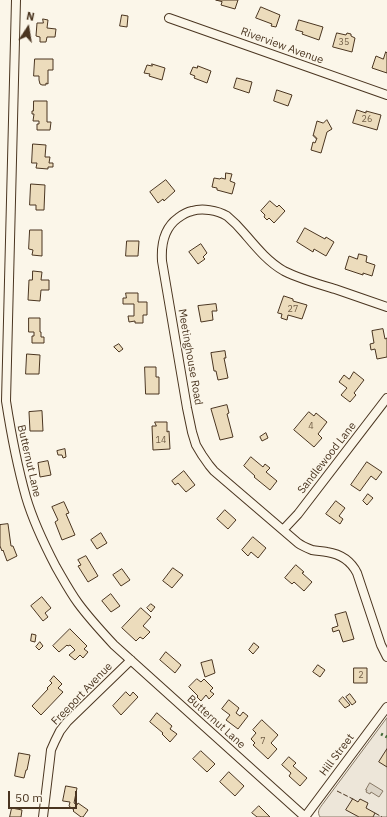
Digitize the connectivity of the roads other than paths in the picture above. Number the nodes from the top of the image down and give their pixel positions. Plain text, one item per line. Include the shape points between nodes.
1 (16, 0) edge
2 (169, 18) dead end
3 (387, 95) edge
4 (387, 307) edge
5 (387, 398) edge
6 (3, 401) edge
7 (283, 530) junction
8 (387, 657) edge
9 (131, 660) junction
10 (387, 707) edge
11 (44, 816) edge
12 (305, 817) edge

1 - 6 street, Butternut Lane
2 - 3 street, Riverview Avenue
4 - 7 street, Meetinghouse Road via 293,276 275,266 233,221 217,212 199,209 190,211 175,221 164,236 162,262 187,408 196,445 214,471
5 - 7 street, Sandlewood Lane
6 - 9 street, Butternut Lane via 26,498 50,555 78,602 114,645
7 - 8 street, Meetinghouse Road via 306,548 334,553 355,568
9 - 11 street, Freeport Avenue via 60,731 50,759
9 - 12 street, Butternut Lane
10 - 12 street, Hill Street

